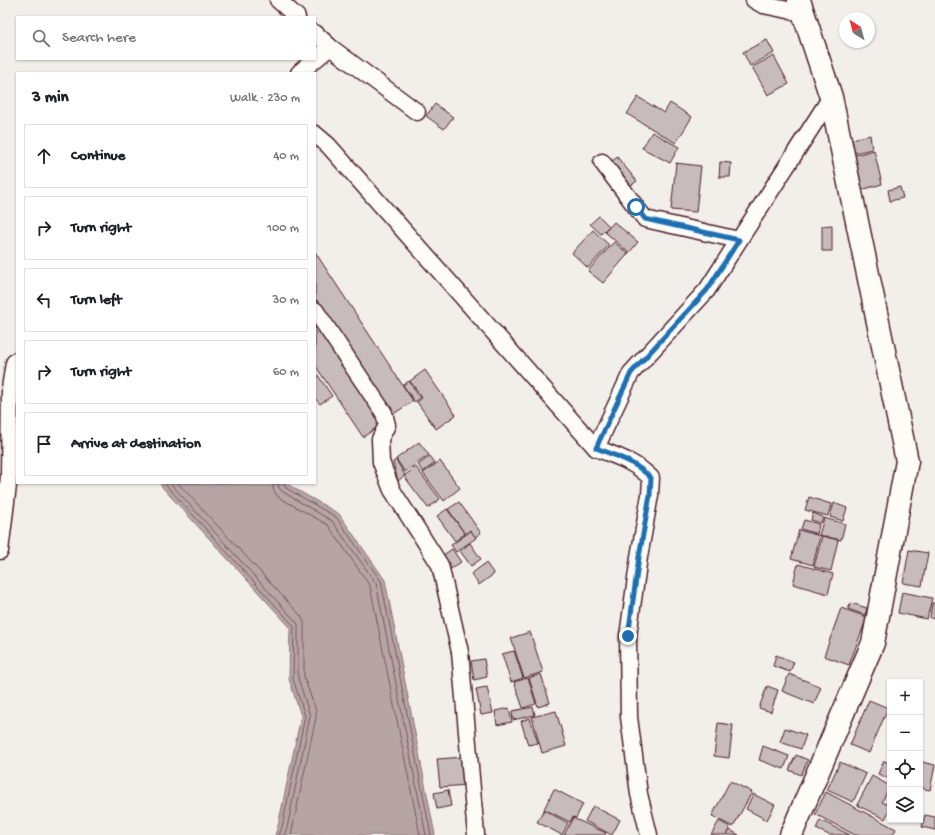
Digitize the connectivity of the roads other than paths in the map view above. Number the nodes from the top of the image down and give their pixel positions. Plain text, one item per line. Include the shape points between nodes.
1 (278, 0) edge
2 (754, 0) edge
3 (801, 6) edge
4 (296, 16) edge
5 (316, 34) edge
6 (330, 46) junction
7 (316, 59) edge
8 (314, 60) edge
9 (301, 72) edge
10 (831, 97) junction
11 (418, 112) dead end
12 (316, 135) edge
13 (602, 162) dead end
14 (739, 240) junction
15 (316, 311) edge
16 (16, 361) edge
17 (596, 448) junction
18 (0, 551) edge
19 (476, 835) edge
20 (649, 835) edge
21 (791, 835) edge

1 - 4 street
2 - 3 street via 763,5
3 - 10 street
5 - 6 street
6 - 7 street
6 - 11 street
8 - 9 street
10 - 14 street
10 - 21 street via 908,461 873,643
12 - 17 street via 328,145
13 - 14 street via 645,219
14 - 17 street via 707,290 631,373
15 - 19 street via 384,413 386,425 380,439 381,462 392,490 440,565 460,652
16 - 18 street via 10,388 9,477
17 - 20 street via 632,463 651,478 628,636 629,717 639,794

